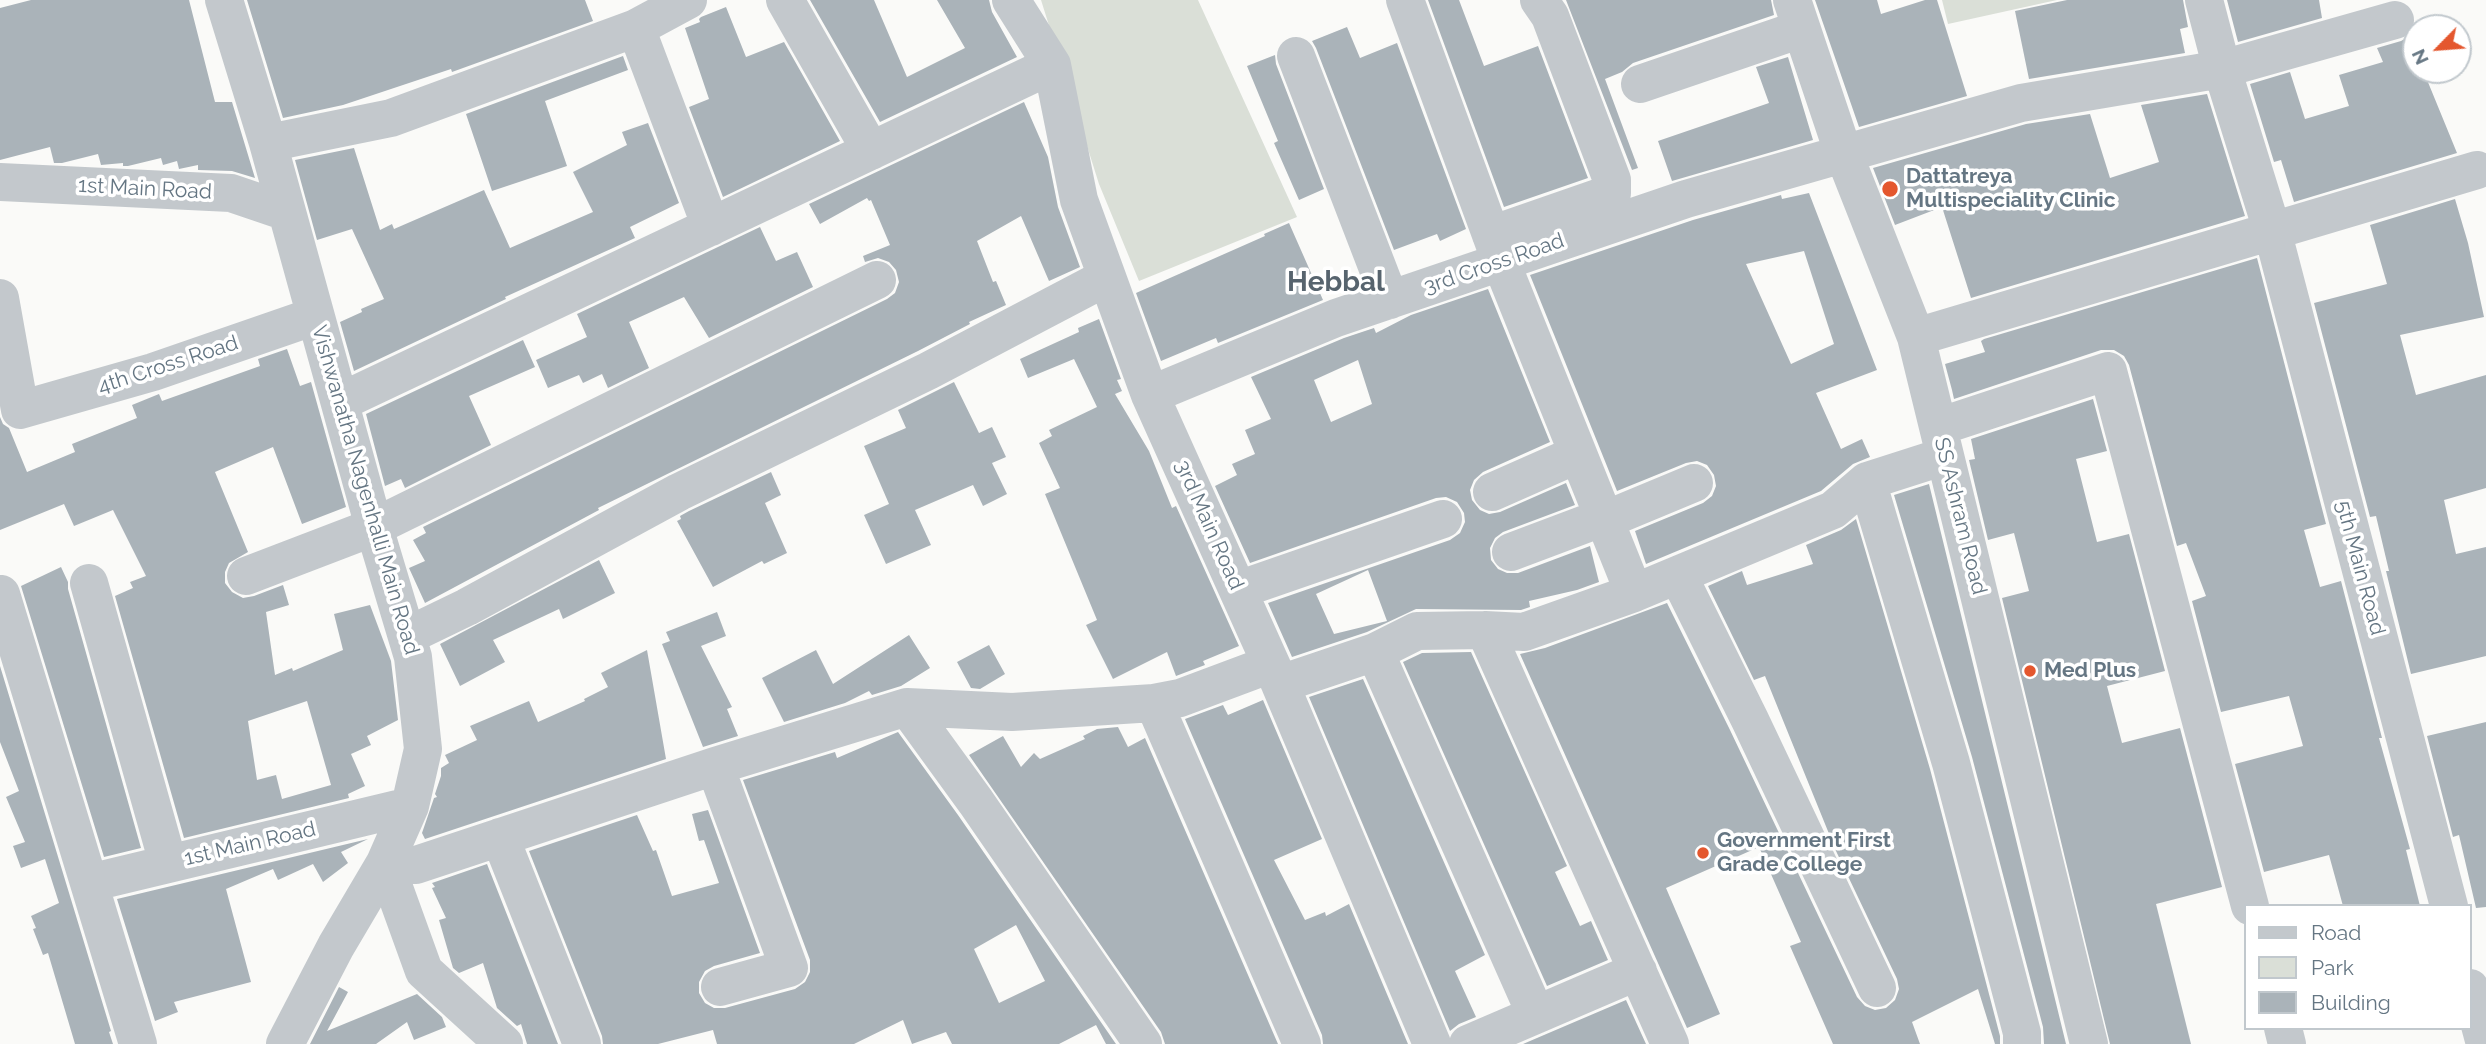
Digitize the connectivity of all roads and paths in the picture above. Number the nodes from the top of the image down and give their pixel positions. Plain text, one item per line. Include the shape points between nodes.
1 (224, 0) edge
2 (688, 0) edge
3 (785, 0) edge
4 (1011, 0) edge
5 (1405, 0) edge
6 (1539, 0) edge
7 (2204, 0) edge
8 (1796, 14) edge
9 (2395, 20) dead end
10 (636, 28) junction
11 (1296, 56) dead end
12 (1052, 65) junction
13 (2222, 69) junction
14 (1640, 84) dead end
15 (268, 143) junction
16 (871, 151) junction
17 (1843, 152) junction
18 (2477, 170) dead end
19 (0, 182) edge
20 (287, 212) junction
21 (711, 227) junction
22 (2272, 230) junction
23 (1496, 249) junction
24 (1107, 277) junction
25 (877, 280) dead end
26 (0, 298) edge
27 (1390, 300) junction
28 (315, 316) junction
29 (1916, 337) junction
30 (1150, 395) junction
31 (340, 402) junction
32 (1941, 441) junction
33 (1578, 454) junction
34 (1867, 481) junction
35 (1694, 483) dead end
36 (1492, 492) dead end
37 (1443, 519) dead end
38 (1604, 519) junction
39 (374, 527) junction
40 (1511, 552) dead end
41 (1678, 575) junction
42 (246, 576) dead end
43 (89, 583) dead end
44 (1238, 590) junction
45 (1634, 593) junction
46 (1, 594) edge
47 (1485, 630) junction
48 (407, 636) junction
49 (1375, 652) junction
50 (1276, 674) junction
51 (1154, 704) junction
52 (907, 707) junction
53 (715, 766) junction
54 (410, 806) junction
55 (500, 837) junction
56 (168, 863) junction
57 (385, 863) junction
58 (89, 883) junction
59 (2249, 904) edge
60 (2448, 904) edge
61 (1638, 971) junction
62 (720, 987) dead end
63 (1877, 988) dead end
64 (2472, 995) edge
65 (1536, 1015) junction
66 (138, 1044) edge
67 (285, 1044) edge
68 (504, 1044) edge
69 (582, 1044) edge
70 (1143, 1044) edge
71 (1303, 1044) edge
72 (1432, 1044) edge
73 (1468, 1044) edge
74 (1670, 1044) edge
75 (2022, 1044) edge
76 (2089, 1044) edge
77 (2485, 1044) edge

1 - 15 street, Vishwanatha Nagenhalli Main Road
2 - 10 street
3 - 16 street
4 - 12 street, 3rd Main Road
5 - 23 street
6 - 23 street via 1550,16 1607,167 1612,193
7 - 13 street, 5th Main Road
8 - 14 street
8 - 17 street, SS Ashram Road
9 - 13 street, 3rd Cross Road
10 - 15 street via 391,118
10 - 21 street
11 - 27 street
12 - 16 street
12 - 24 street, 3rd Main Road via 1079,200
13 - 17 street, 3rd Cross Road via 2021,103
13 - 22 street, 5th Main Road
15 - 20 street, Vishwanatha Nagenhalli Main Road
16 - 21 street
17 - 23 street, 3rd Cross Road
17 - 29 street, SS Ashram Road
18 - 22 street
19 - 20 street, 1st Main Road via 231,193
20 - 28 street, Vishwanatha Nagenhalli Main Road
21 - 31 street
22 - 29 street
22 - 60 street, 5th Main Road
23 - 27 street, 3rd Cross Road
23 - 33 street
24 - 30 street, 3rd Main Road
24 - 48 street via 929,371 679,492
25 - 39 street
26 - 28 street, 4th Cross Road via 20,410 153,372
27 - 30 street, 3rd Cross Road
28 - 31 street, Vishwanatha Nagenhalli Main Road
29 - 32 street, SS Ashram Road
30 - 44 street, 3rd Main Road
31 - 39 street, Vishwanatha Nagenhalli Main Road
32 - 34 street
32 - 59 street via 2108,371
32 - 76 street, SS Ashram Road
33 - 36 street
33 - 38 street
34 - 41 street via 1833,510
34 - 75 street via 1951,763
35 - 38 street
37 - 44 street
38 - 40 street
38 - 45 street
39 - 42 street
39 - 48 street, Vishwanatha Nagenhalli Main Road
41 - 45 street
41 - 63 street
43 - 56 street
44 - 50 street, 3rd Main Road
45 - 47 street via 1524,632
46 - 58 street
47 - 49 street via 1418,631
47 - 61 street
48 - 54 street, Vishwanatha Nagenhalli Main Road via 423,749
49 - 50 street
49 - 65 street
50 - 51 street
50 - 72 street, 3rd Main Road
51 - 52 street via 1012,712
51 - 71 street
52 - 53 street
52 - 70 street
53 - 55 street
53 - 62 street via 789,968
54 - 56 street, 1st Main Road
54 - 57 street, Vishwanatha Nagenhalli Main Road
55 - 57 street via 416,865
55 - 69 street
56 - 58 street, 1st Main Road
57 - 67 street, Vishwanatha Nagenhalli Main Road
57 - 68 street via 424,971
58 - 66 street
61 - 65 street
61 - 74 street
64 - 77 street
65 - 73 street

